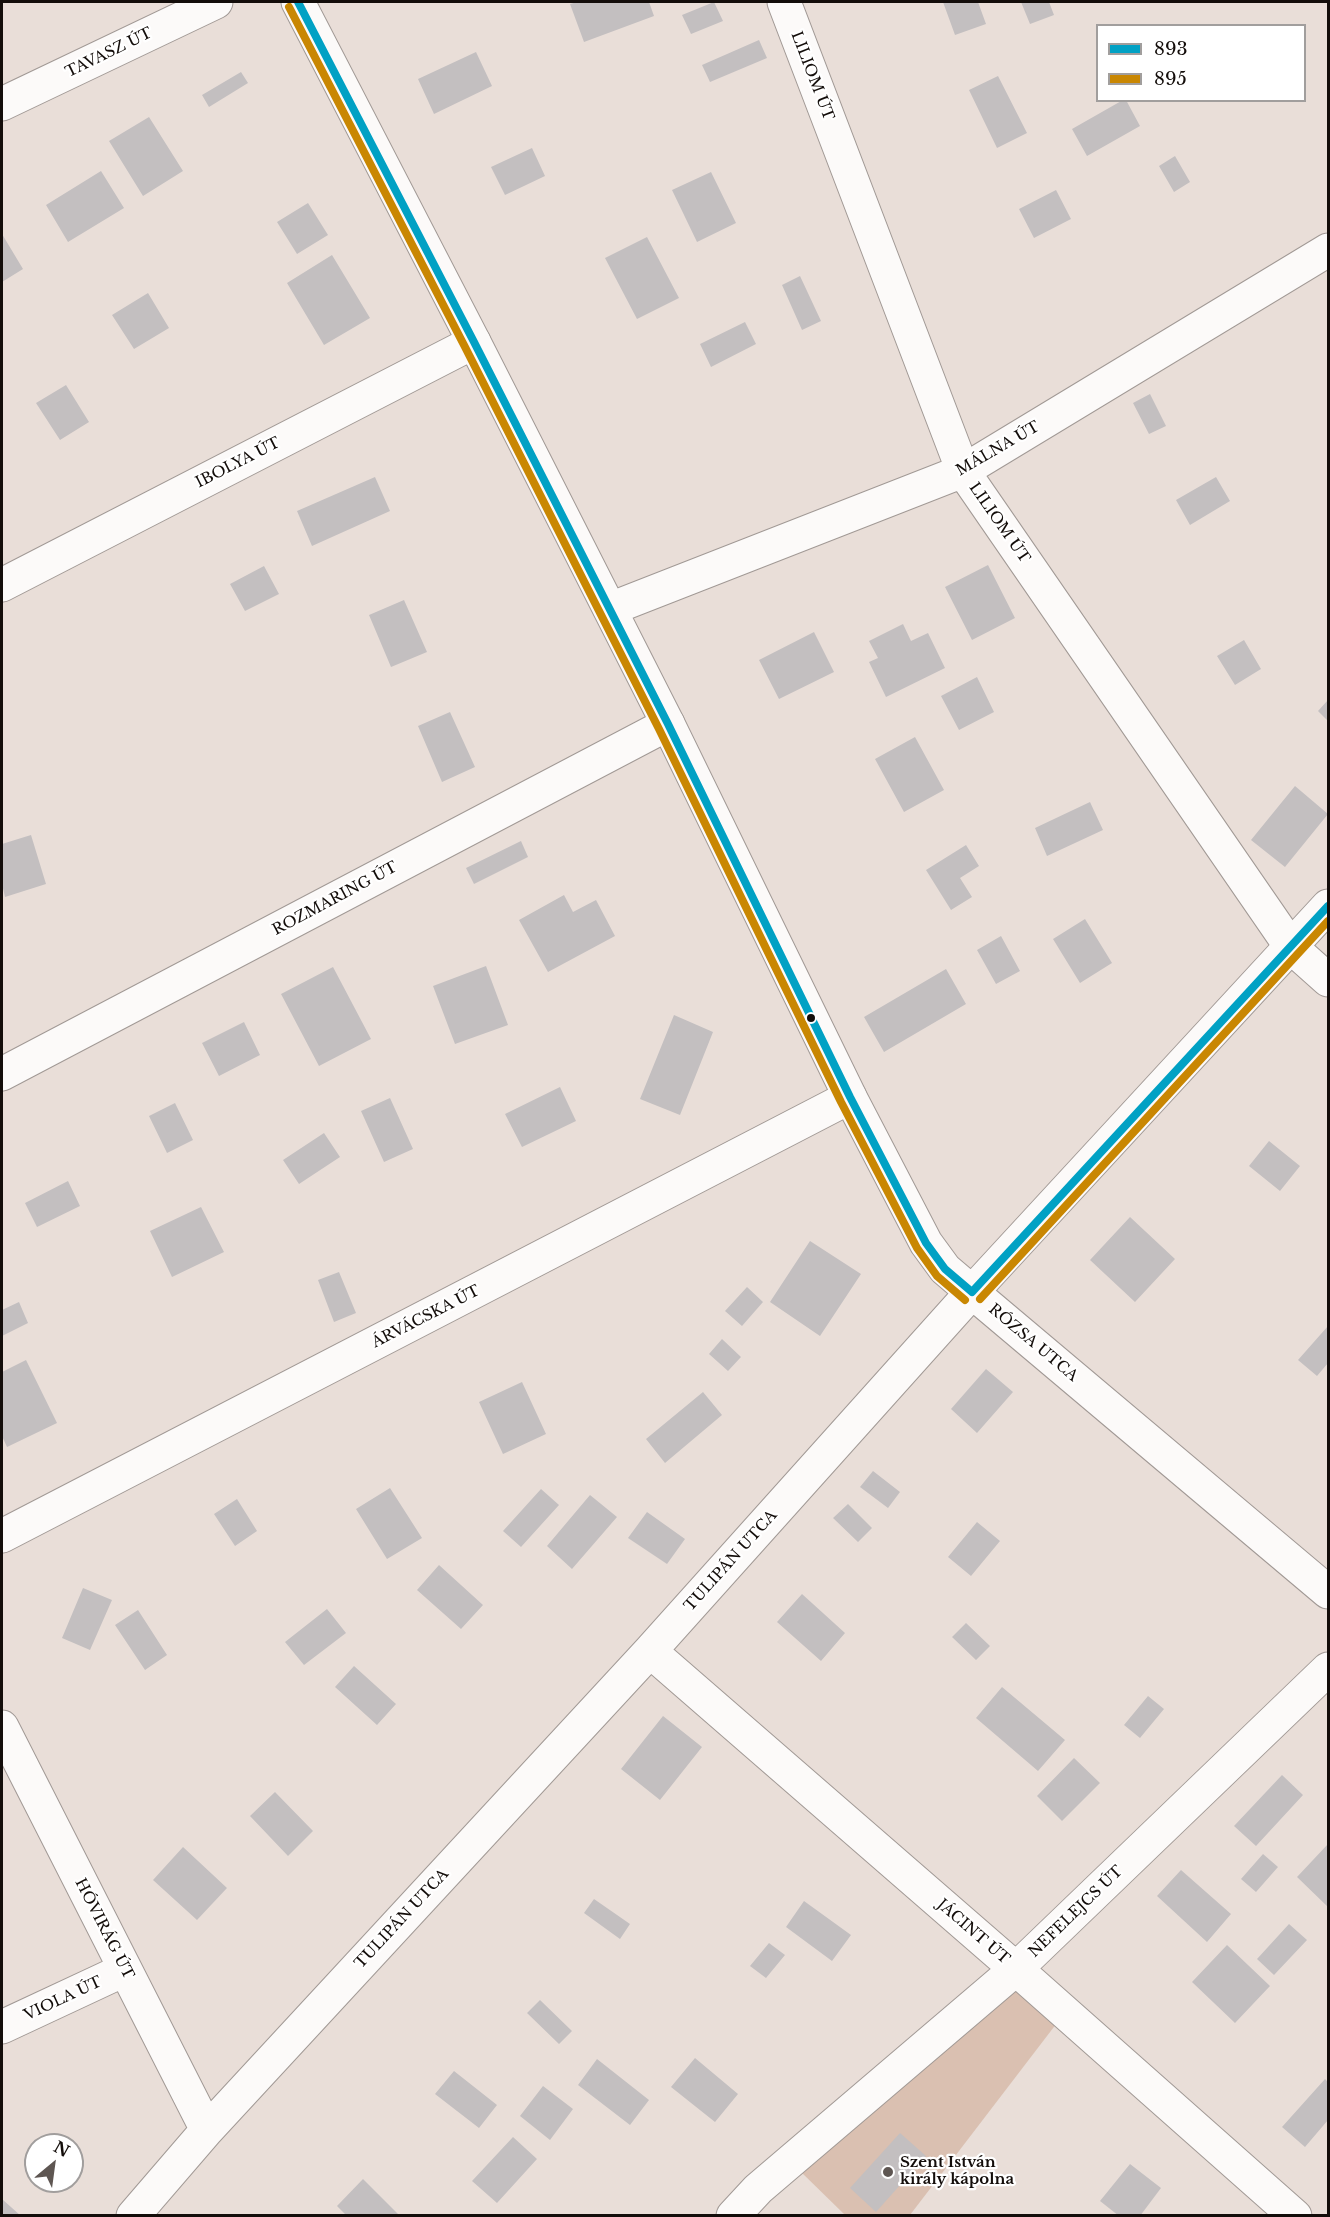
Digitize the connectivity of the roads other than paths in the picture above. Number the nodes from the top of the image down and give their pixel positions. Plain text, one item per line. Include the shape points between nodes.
1 (216, 2) edge
2 (298, 2) edge
3 (784, 2) edge
4 (2, 104) edge
5 (1329, 250) edge
6 (474, 342) junction
7 (963, 471) junction
8 (2, 585) edge
9 (610, 609) junction
10 (668, 724) junction
11 (1329, 906) edge
12 (1291, 947) junction
13 (1329, 980) edge
14 (2, 1074) edge
15 (850, 1097) junction
16 (972, 1292) junction
17 (2, 1536) edge
18 (1329, 1592) edge
19 (650, 1651) junction
20 (1329, 1669) edge
21 (2, 1727) edge
22 (1016, 1969) junction
23 (124, 1970) junction
24 (2, 2027) edge
25 (207, 2130) junction
26 (133, 2216) edge
27 (733, 2216) edge
28 (1295, 2216) edge

1 - 4 street, TAVASZ ÚT
2 - 6 street, RÓZSA UTCA
3 - 7 street, LILIOM ÚT
5 - 7 street, MÁLNA ÚT
6 - 8 street, IBOLYA ÚT
6 - 9 street, RÓZSA UTCA
7 - 9 street, MÁLNA ÚT
7 - 12 street, LILIOM ÚT
9 - 10 street, RÓZSA UTCA
10 - 14 street, ROZMARING ÚT
10 - 15 street, RÓZSA UTCA
11 - 12 street, TULIPÁN UTCA
12 - 13 street, LILIOM ÚT
12 - 16 street, TULIPÁN UTCA
15 - 16 street, RÓZSA UTCA via 926,1243 945,1269
15 - 17 street, ÁRVÁCSKA ÚT
16 - 18 street, RÓZSA UTCA
16 - 19 street, TULIPÁN UTCA
19 - 22 street, JÁCINT ÚT
19 - 25 street, TULIPÁN UTCA
20 - 22 street, NEFELEJCS ÚT
21 - 23 street, HÓVIRÁG ÚT
22 - 27 street, NEFELEJCS ÚT via 758,2189
22 - 28 street, JÁCINT ÚT
23 - 24 street, VIOLA ÚT
23 - 25 street, HÓVIRÁG ÚT
25 - 26 street, TULIPÁN UTCA

